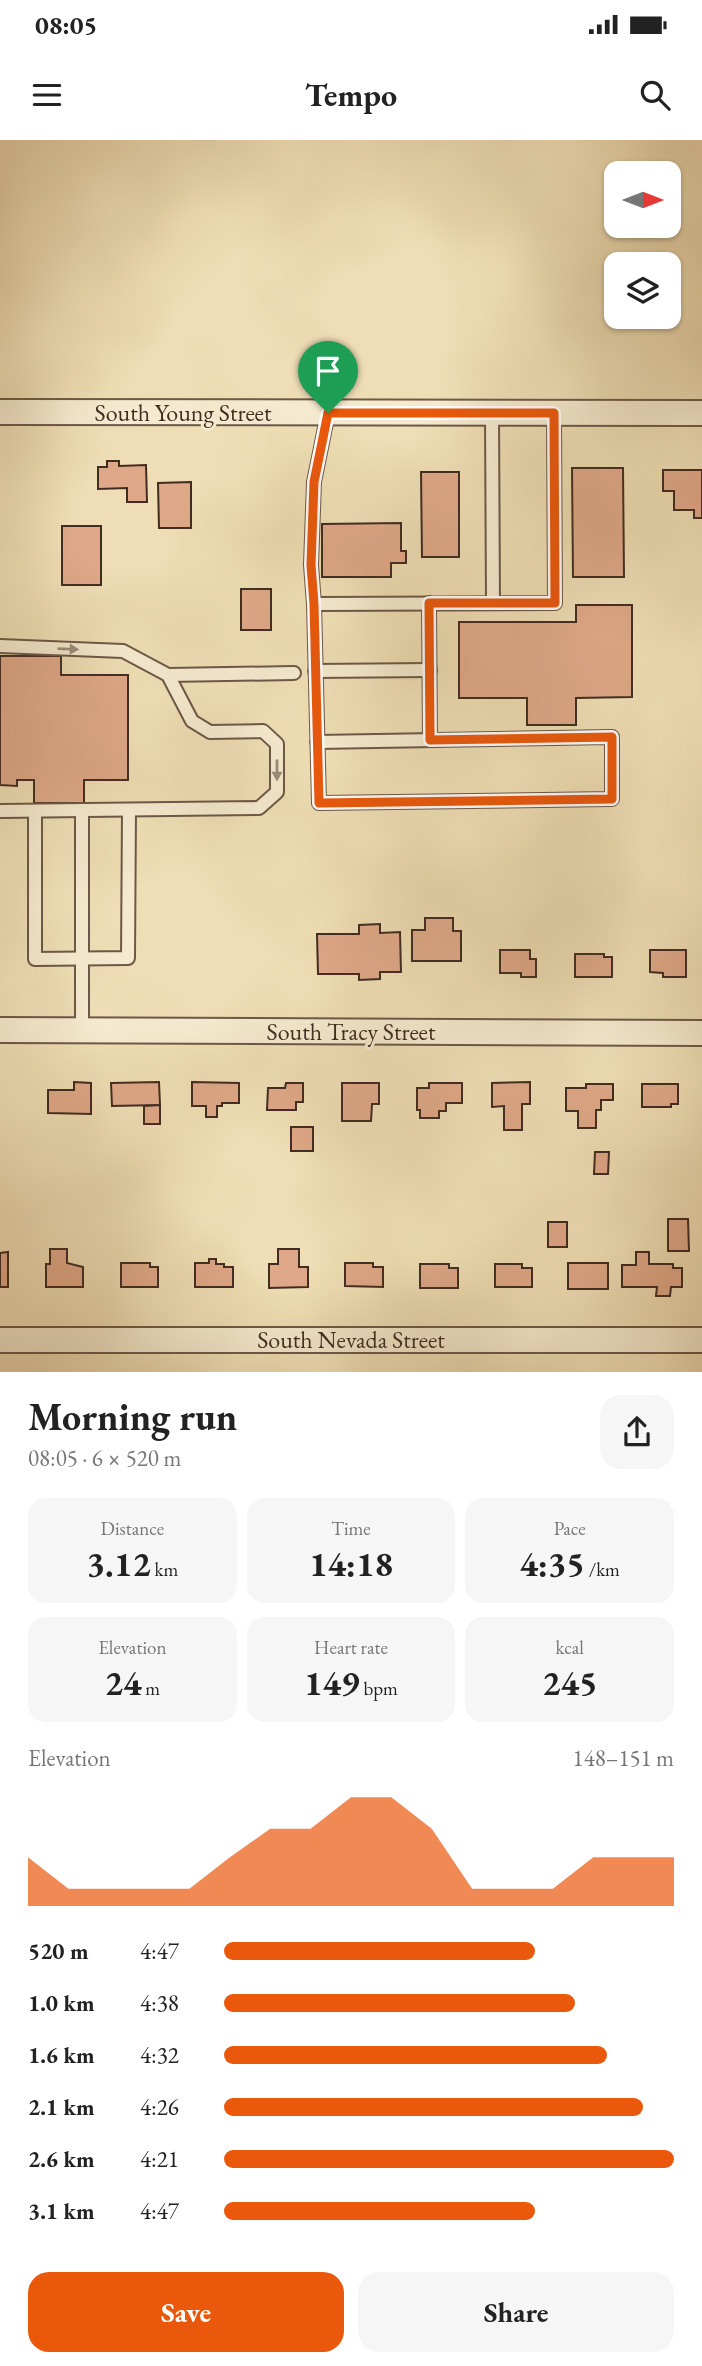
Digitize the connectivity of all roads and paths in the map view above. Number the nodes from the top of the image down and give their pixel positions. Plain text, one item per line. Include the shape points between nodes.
1 (0, 412) edge
2 (328, 413) junction
3 (492, 413) junction
4 (554, 413) junction
5 (702, 413) edge
6 (429, 603) junction
7 (494, 603) junction
8 (314, 604) junction
9 (0, 646) edge
10 (430, 670) junction
11 (315, 671) junction
12 (294, 673) dead end
13 (168, 676) junction
14 (430, 740) junction
15 (317, 742) junction
16 (82, 810) junction
17 (129, 810) junction
18 (0, 811) edge
19 (35, 811) junction
20 (82, 958) junction
21 (0, 1030) edge
22 (82, 1031) junction
23 (702, 1033) edge
24 (0, 1340) edge
25 (702, 1340) edge

1 - 2 street, South Young Street
2 - 3 street, South Young Street
2 - 8 lane via 314,482
3 - 4 street, South Young Street
3 - 7 lane
4 - 5 street, South Young Street
4 - 7 lane via 555,603
6 - 7 lane
6 - 8 lane
6 - 10 lane
8 - 11 lane
9 -> 13 lane via 123,651
10 - 11 lane
10 - 14 lane
11 - 15 lane
12 - 13 lane
13 -> 17 lane via 192,721 211,732 263,732 277,744 277,792 258,808
14 - 15 lane
14 - 15 lane via 612,737 612,799 319,803
16 - 17 lane
16 - 19 lane
16 - 20 lane
17 - 20 lane via 128,958
18 - 19 lane
19 - 20 lane via 36,959
20 - 22 lane
21 - 22 street, South Tracy Street
22 - 23 street, South Tracy Street
24 - 25 street, South Nevada Street

